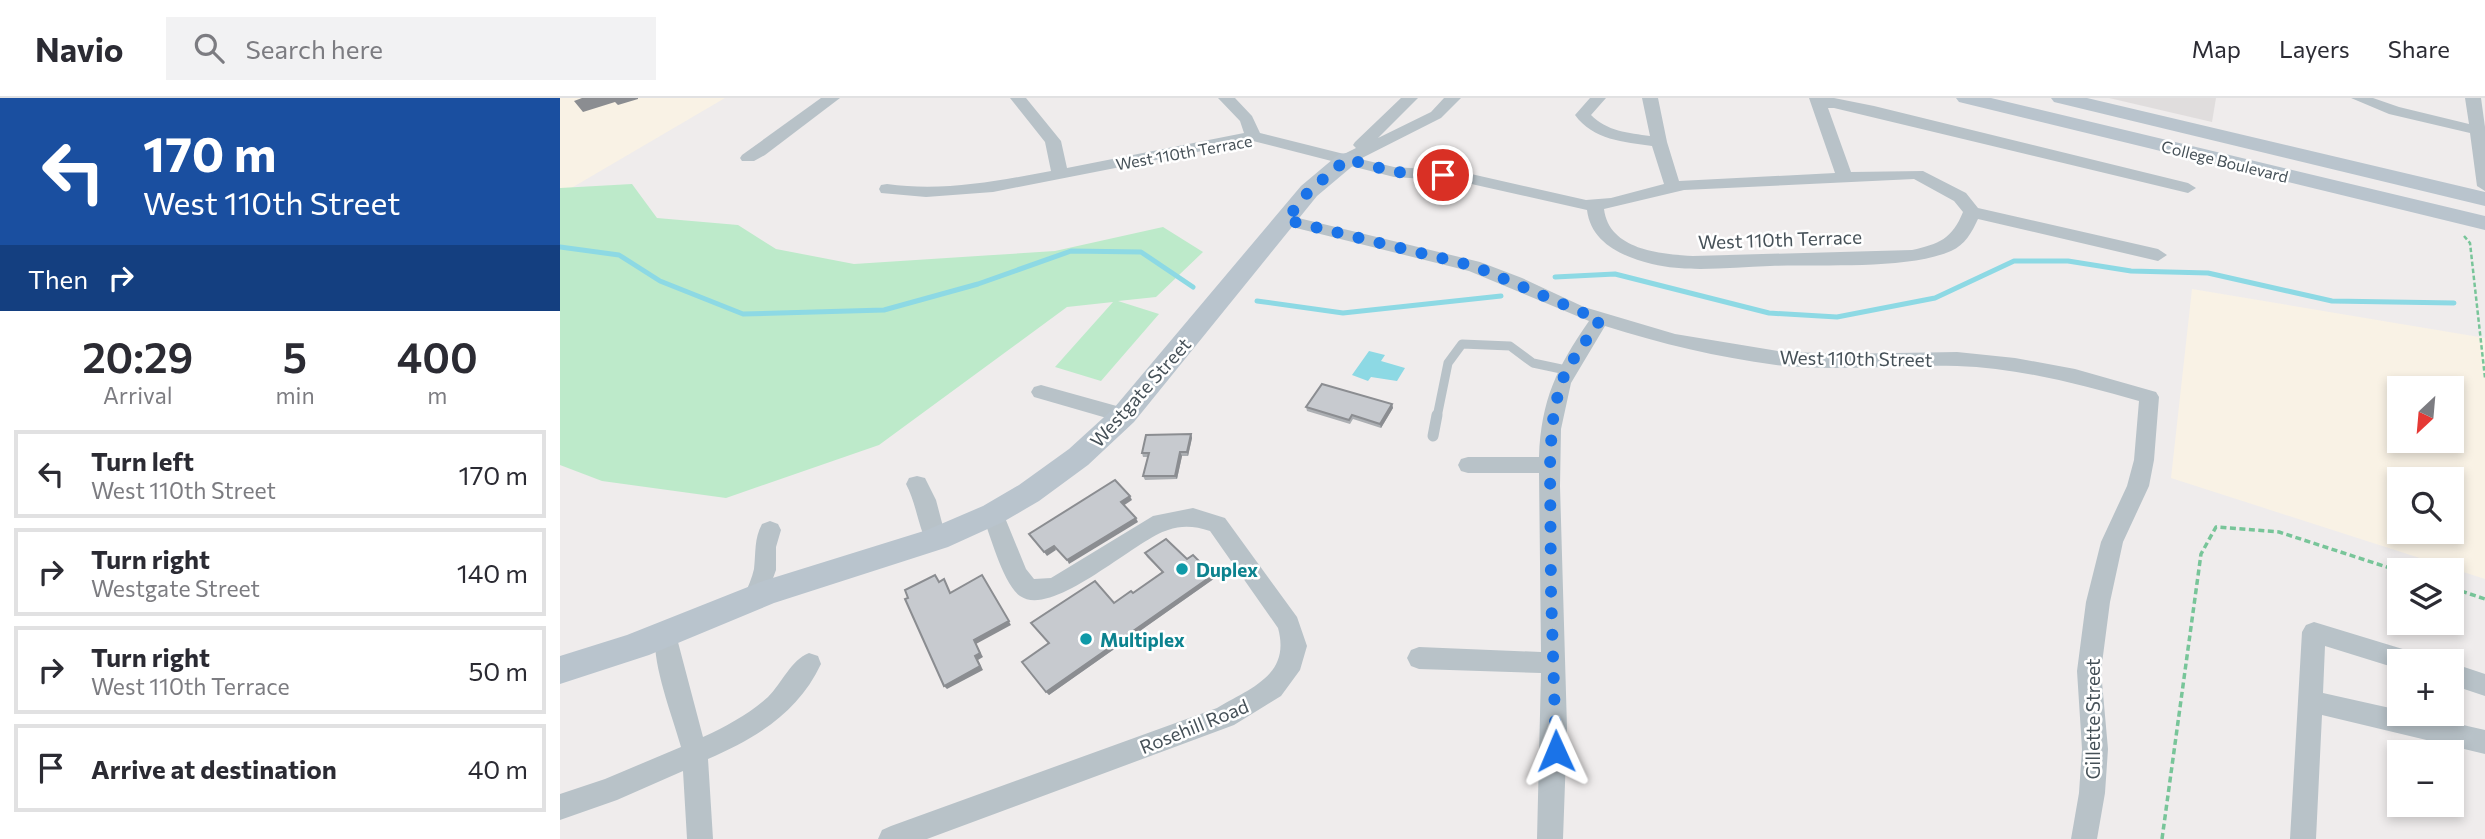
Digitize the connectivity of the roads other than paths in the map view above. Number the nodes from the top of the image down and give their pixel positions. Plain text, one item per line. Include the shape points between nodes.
1 (832, 98) edge
2 (1018, 98) edge
3 (1226, 98) edge
4 (1410, 98) edge
5 (1453, 98) edge
6 (1598, 98) edge
7 (1650, 98) edge
8 (1966, 98) edge
9 (2060, 98) edge
10 (2359, 98) edge
11 (2473, 98) edge
12 (1818, 102) edge
13 (2481, 131) edge
14 (1253, 136) junction
15 (1659, 142) junction
16 (748, 158) dead end
17 (1347, 159) junction
18 (1060, 174) junction
19 (1845, 177) junction
20 (1673, 187) junction
21 (2188, 188) dead end
22 (2485, 188) edge
23 (887, 189) dead end
24 (2485, 199) edge
25 (1595, 206) junction
26 (1972, 212) junction
27 (1286, 220) junction
28 (2485, 223) edge
29 (2158, 255) dead end
30 (1600, 320) junction
31 (1566, 370) junction
32 (1041, 392) dead end
33 (2149, 397) joint
34 (1124, 415) junction
35 (1433, 436) dead end
36 (1550, 465) junction
37 (1468, 466) dead end
38 (917, 484) dead end
39 (993, 514) junction
40 (770, 530) dead end
41 (935, 538) junction
42 (756, 596) junction
43 (666, 634) junction
44 (2387, 655) edge
45 (1419, 658) dead end
46 (1552, 663) junction
47 (809, 664) dead end
48 (560, 670) edge
49 (2464, 678) edge
50 (2485, 685) edge
51 (2310, 701) junction
52 (2485, 742) edge
53 (695, 752) junction
54 (560, 807) edge
55 (700, 839) edge
56 (891, 839) edge
57 (1550, 839) edge
58 (2084, 839) edge
59 (2303, 839) edge

1 - 16 street
2 - 18 street via 1053,141
3 - 14 street via 1247,119
4 - 17 street, Westgate Street
5 - 17 street via 1436,115
6 - 15 street via 1583,115 1588,123
7 - 15 street
8 - 28 main road, College Boulevard
9 - 24 main road, College Boulevard
10 - 13 street
11 - 13 street
12 - 19 street
12 - 21 street via 1874,111
13 - 22 street
14 - 17 street, West 110th Terrace
14 - 18 street, West 110th Terrace
15 - 20 street
17 - 25 street, West 110th Terrace via 1394,172 1458,176
17 - 27 main road, Westgate Street via 1309,191
18 - 23 street, West 110th Terrace via 964,191
19 - 20 street, West 110th Terrace
19 - 26 street, West 110th Terrace via 1917,174 1960,197
20 - 25 street, West 110th Terrace
22 - 24 street
25 - 26 street, West 110th Terrace via 1597,223 1612,242 1655,259 1693,262 1912,256 1941,249 1962,237
26 - 29 street, West 110th Terrace
27 - 30 street, West 110th Street via 1474,266
27 - 34 main road, Westgate Street
30 - 31 street
30 - 33 street, West 110th Street via 1727,351 1812,360 1957,359 2015,365
31 - 35 lane via 1532,363 1510,346 1462,344 1448,363
31 - 36 street via 1554,415
32 - 34 street
33 - 58 street, Gillette Street via 2138,486 2112,541 2098,602 2090,671 2095,749
34 - 39 main road, Westgate Street via 1056,475
36 - 37 street
36 - 46 street
38 - 41 street
39 - 41 main road, Westgate Street
39 - 56 street, Rosehill Road via 1017,574 1028,589 1055,587 1160,522 1193,517 1217,524 1289,624 1295,646 1288,670 1272,688 1225,717
40 - 42 street
41 - 42 main road, Westgate Street
42 - 43 main road, Westgate Street
43 - 48 main road, Westgate Street
43 - 53 street
44 - 51 street via 2314,632
45 - 46 street
46 - 57 street via 1556,757
47 - 53 street via 780,702 759,720
49 - 50 street
51 - 52 street
51 - 59 street
53 - 54 street
53 - 55 street

